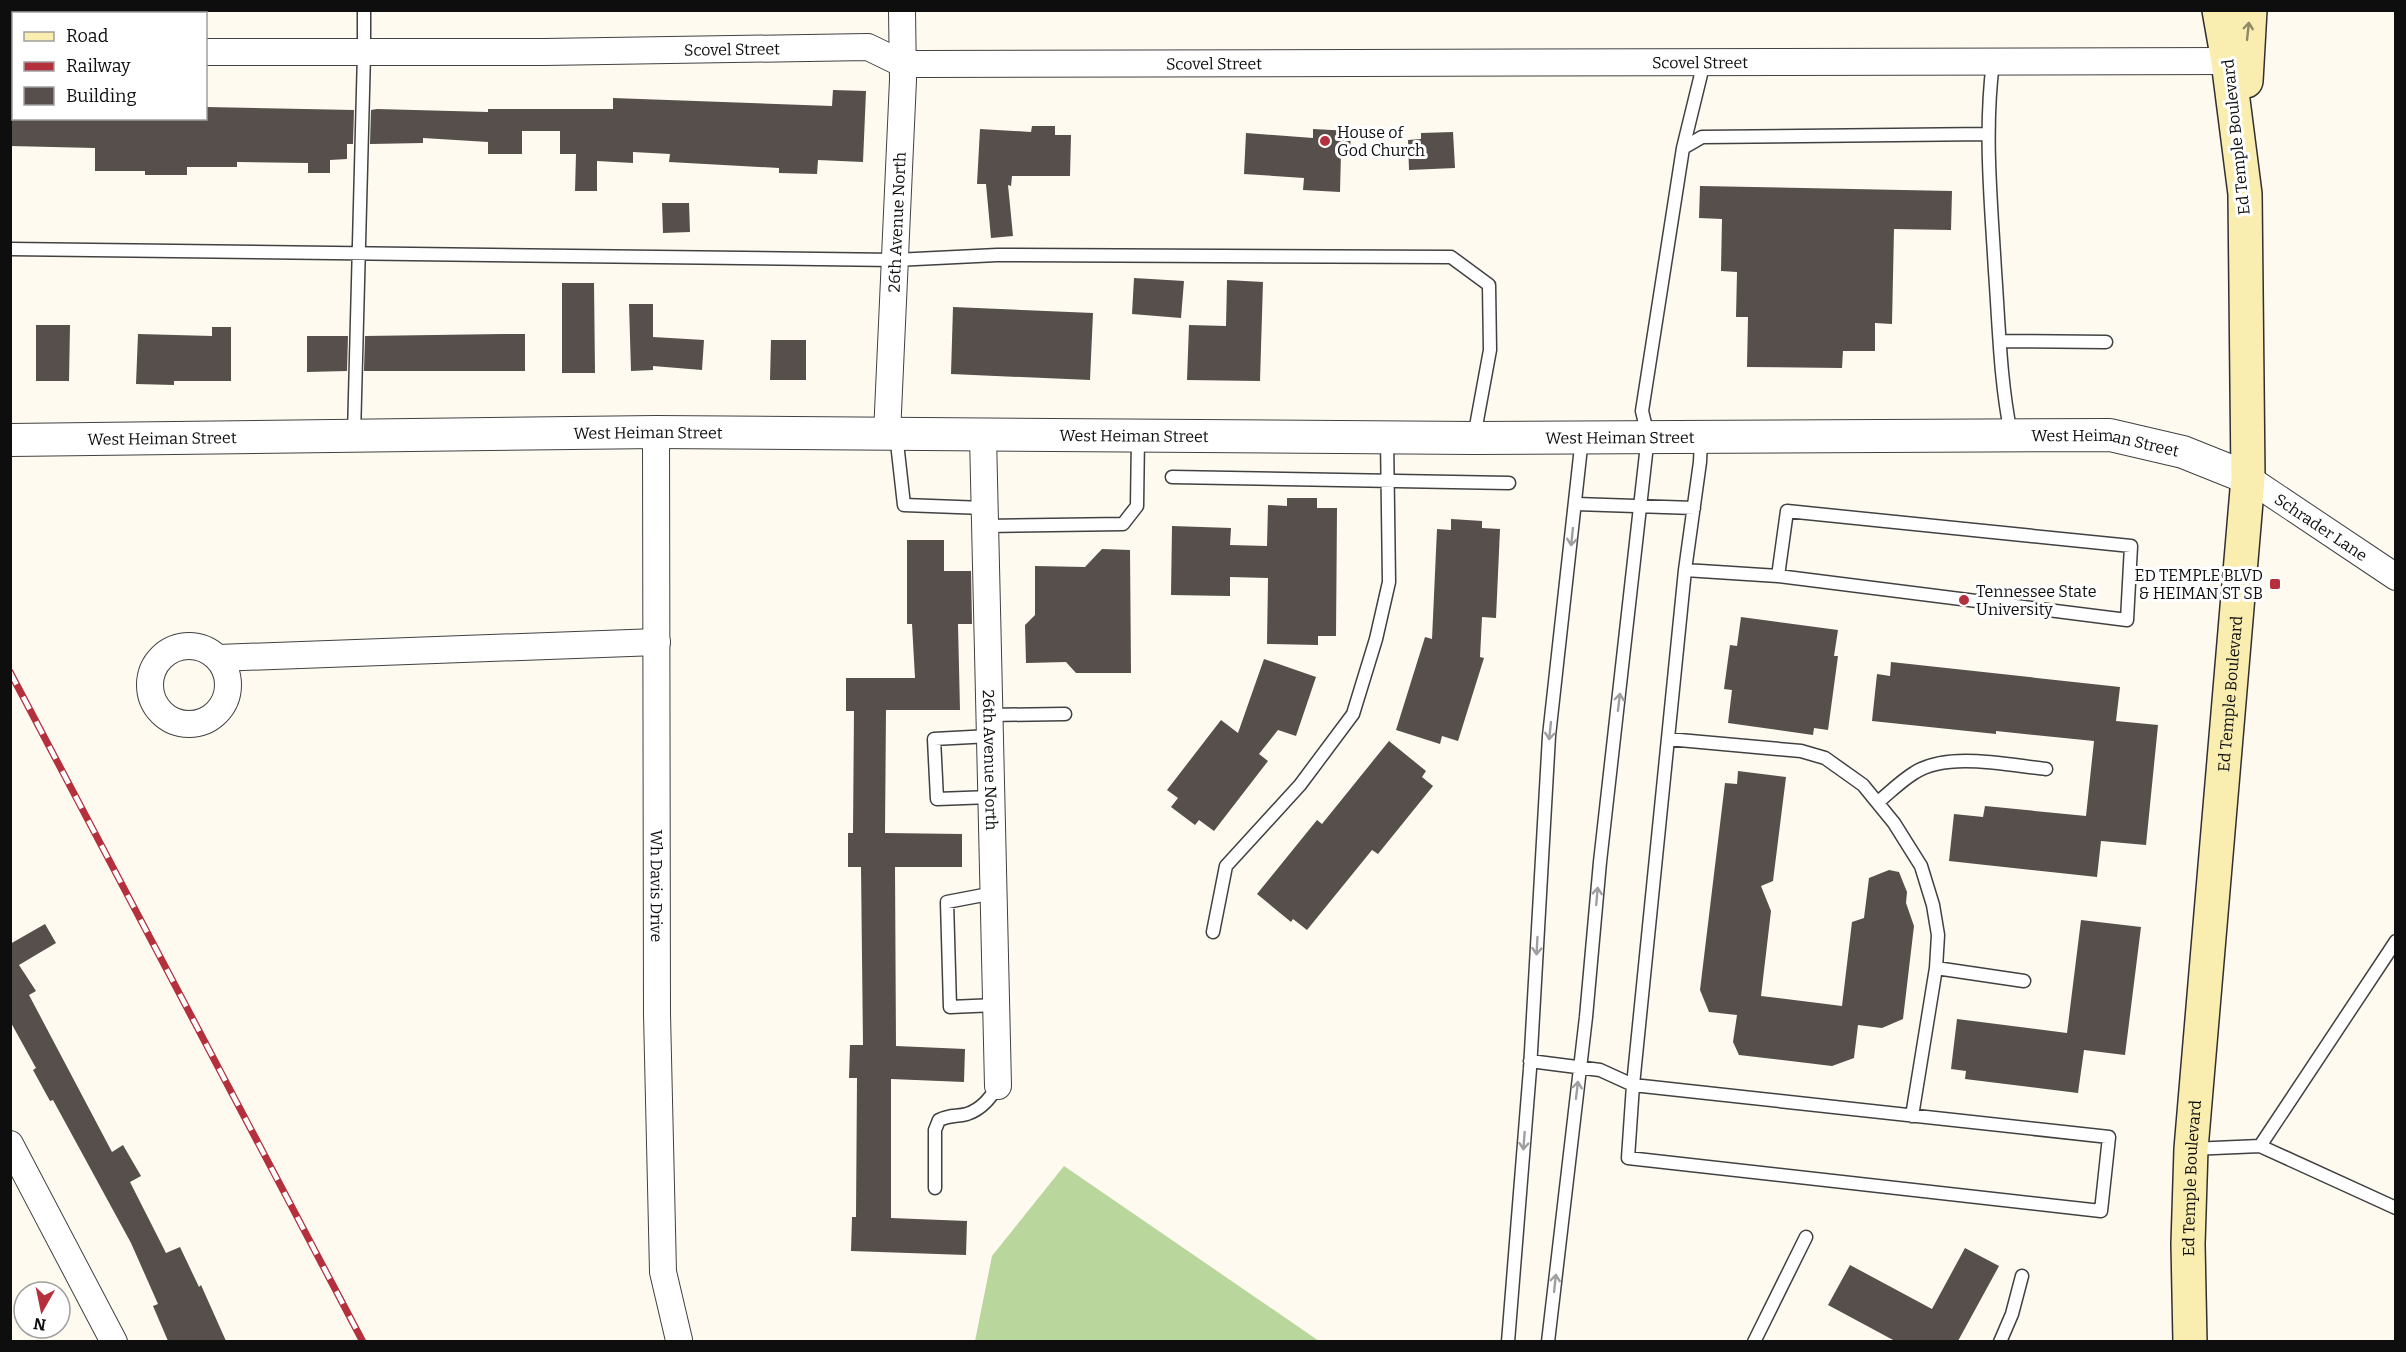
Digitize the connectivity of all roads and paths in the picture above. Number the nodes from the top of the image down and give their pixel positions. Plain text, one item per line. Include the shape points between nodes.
1 (364, 10) edge
2 (902, 10) edge
3 (2219, 10) edge
4 (2250, 10) edge
5 (207, 52) edge
6 (364, 52) junction
7 (2228, 61) junction
8 (1704, 62) junction
9 (1993, 62) junction
10 (903, 64) junction
11 (1988, 134) junction
12 (1683, 148) junction
13 (2245, 194) junction
14 (10, 249) edge
15 (358, 254) junction
16 (896, 260) junction
17 (2000, 341) junction
18 (2106, 342) dead end
19 (656, 432) junction
20 (892, 434) junction
21 (2012, 435) junction
22 (983, 436) junction
23 (1138, 436) junction
24 (1648, 436) junction
25 (354, 437) junction
26 (1387, 437) junction
27 (1582, 437) junction
28 (1474, 438) junction
29 (1701, 438) junction
30 (10, 440) edge
31 (1172, 477) dead end
32 (2248, 478) junction
33 (1388, 480) junction
34 (1509, 483) dead end
35 (1576, 504) junction
36 (1640, 505) junction
37 (1694, 508) junction
38 (985, 517) junction
39 (1685, 570) junction
40 (1778, 576) junction
41 (2396, 577) edge
42 (657, 642) junction
43 (218, 658) dead end
44 (1065, 714) dead end
45 (990, 725) junction
46 (1668, 738) junction
47 (2046, 769) dead end
48 (991, 797) junction
49 (1878, 802) junction
50 (994, 893) junction
51 (1213, 932) dead end
52 (2396, 941) edge
53 (1936, 968) junction
54 (2024, 981) dead end
55 (996, 1005) junction
56 (1530, 1061) junction
57 (1580, 1066) junction
58 (1633, 1085) junction
59 (998, 1086) joint
60 (1912, 1116) junction
61 (10, 1144) edge
62 (2260, 1146) junction
63 (2191, 1149) junction
64 (935, 1188) dead end
65 (2396, 1208) edge
66 (1806, 1237) dead end
67 (2022, 1276) dead end
68 (679, 1340) dead end
69 (114, 1341) edge
70 (1509, 1341) edge
71 (1548, 1341) edge
72 (1754, 1341) edge
73 (2000, 1341) edge
74 (2190, 1341) edge

1 - 6 lane
2 - 10 street, 26th Avenue North
3 - 7 main road, Ed Temple Boulevard
13 -> 4 main road
5 - 6 street, Scovel Street
6 - 10 street, Scovel Street via 868,47
6 - 15 lane
7 - 9 street, Scovel Street
7 - 13 main road, Ed Temple Boulevard
8 - 9 street, Scovel Street
8 - 10 street, Scovel Street
8 - 12 lane
9 - 11 lane
10 - 16 street, 26th Avenue North
11 - 12 lane via 1702,136
11 - 17 lane
12 - 24 lane via 1642,411
13 - 32 main road, Ed Temple Boulevard
14 - 15 lane
15 - 16 lane
15 - 25 lane
16 - 20 street, 26th Avenue North
16 - 28 lane via 997,255 1451,256 1489,285 1490,350
17 - 18 lane
17 - 21 lane
19 - 20 street, West Heiman Street
19 - 25 street, West Heiman Street
19 - 42 street, Wh Davis Drive
20 - 22 street, West Heiman Street
20 - 38 lane via 904,505
21 - 29 street, West Heiman Street
21 - 32 street, West Heiman Street via 2109,435 2183,452
22 - 23 street, West Heiman Street
22 - 38 street, 26th Avenue North
23 - 26 street, West Heiman Street
23 - 38 lane via 1137,506 1123,524
24 - 27 street, West Heiman Street
24 - 29 street, West Heiman Street
24 - 36 lane
25 - 30 street, West Heiman Street
26 - 28 street, West Heiman Street
26 - 33 lane
27 - 28 street, West Heiman Street
27 - 35 lane
29 - 37 lane
31 - 33 lane
32 - 41 street, Schrader Lane
32 - 63 main road, Ed Temple Boulevard
33 - 34 lane
33 - 51 lane via 1389,582 1353,714 1300,785 1226,866
35 - 36 lane
35 -> 56 lane via 1549,736
36 - 37 lane
57 -> 36 lane
37 - 39 lane
38 - 45 street, 26th Avenue North
39 - 40 lane
39 - 46 lane
40 - 40 lane via 2127,620 2131,546 1787,511
42 - 43 street
42 - 68 street, Wh Davis Drive via 657,1014 663,1272
44 - 45 lane
45 - 48 street, 26th Avenue North
45 - 48 lane via 934,739 937,799
46 - 49 lane via 1801,751 1825,758 1863,785
46 - 58 lane
47 - 49 lane via 1946,762 1915,772
48 - 50 street, 26th Avenue North
49 - 53 lane via 1921,866 1938,935
50 - 55 street, 26th Avenue North
50 - 55 lane via 946,902 950,1008
52 - 62 lane
53 - 54 lane
53 - 60 lane
55 - 59 street, 26th Avenue North
56 - 57 lane
56 -> 70 lane
57 - 58 lane
71 -> 57 lane
58 - 60 lane
58 - 60 lane via 1628,1158 2101,1211 2109,1137
59 - 64 lane via 987,1102 966,1114 950,1114 939,1120 935,1130
61 - 69 street
62 - 63 lane
62 - 65 lane
63 - 74 main road, Ed Temple Boulevard
66 - 72 lane
67 - 73 lane

